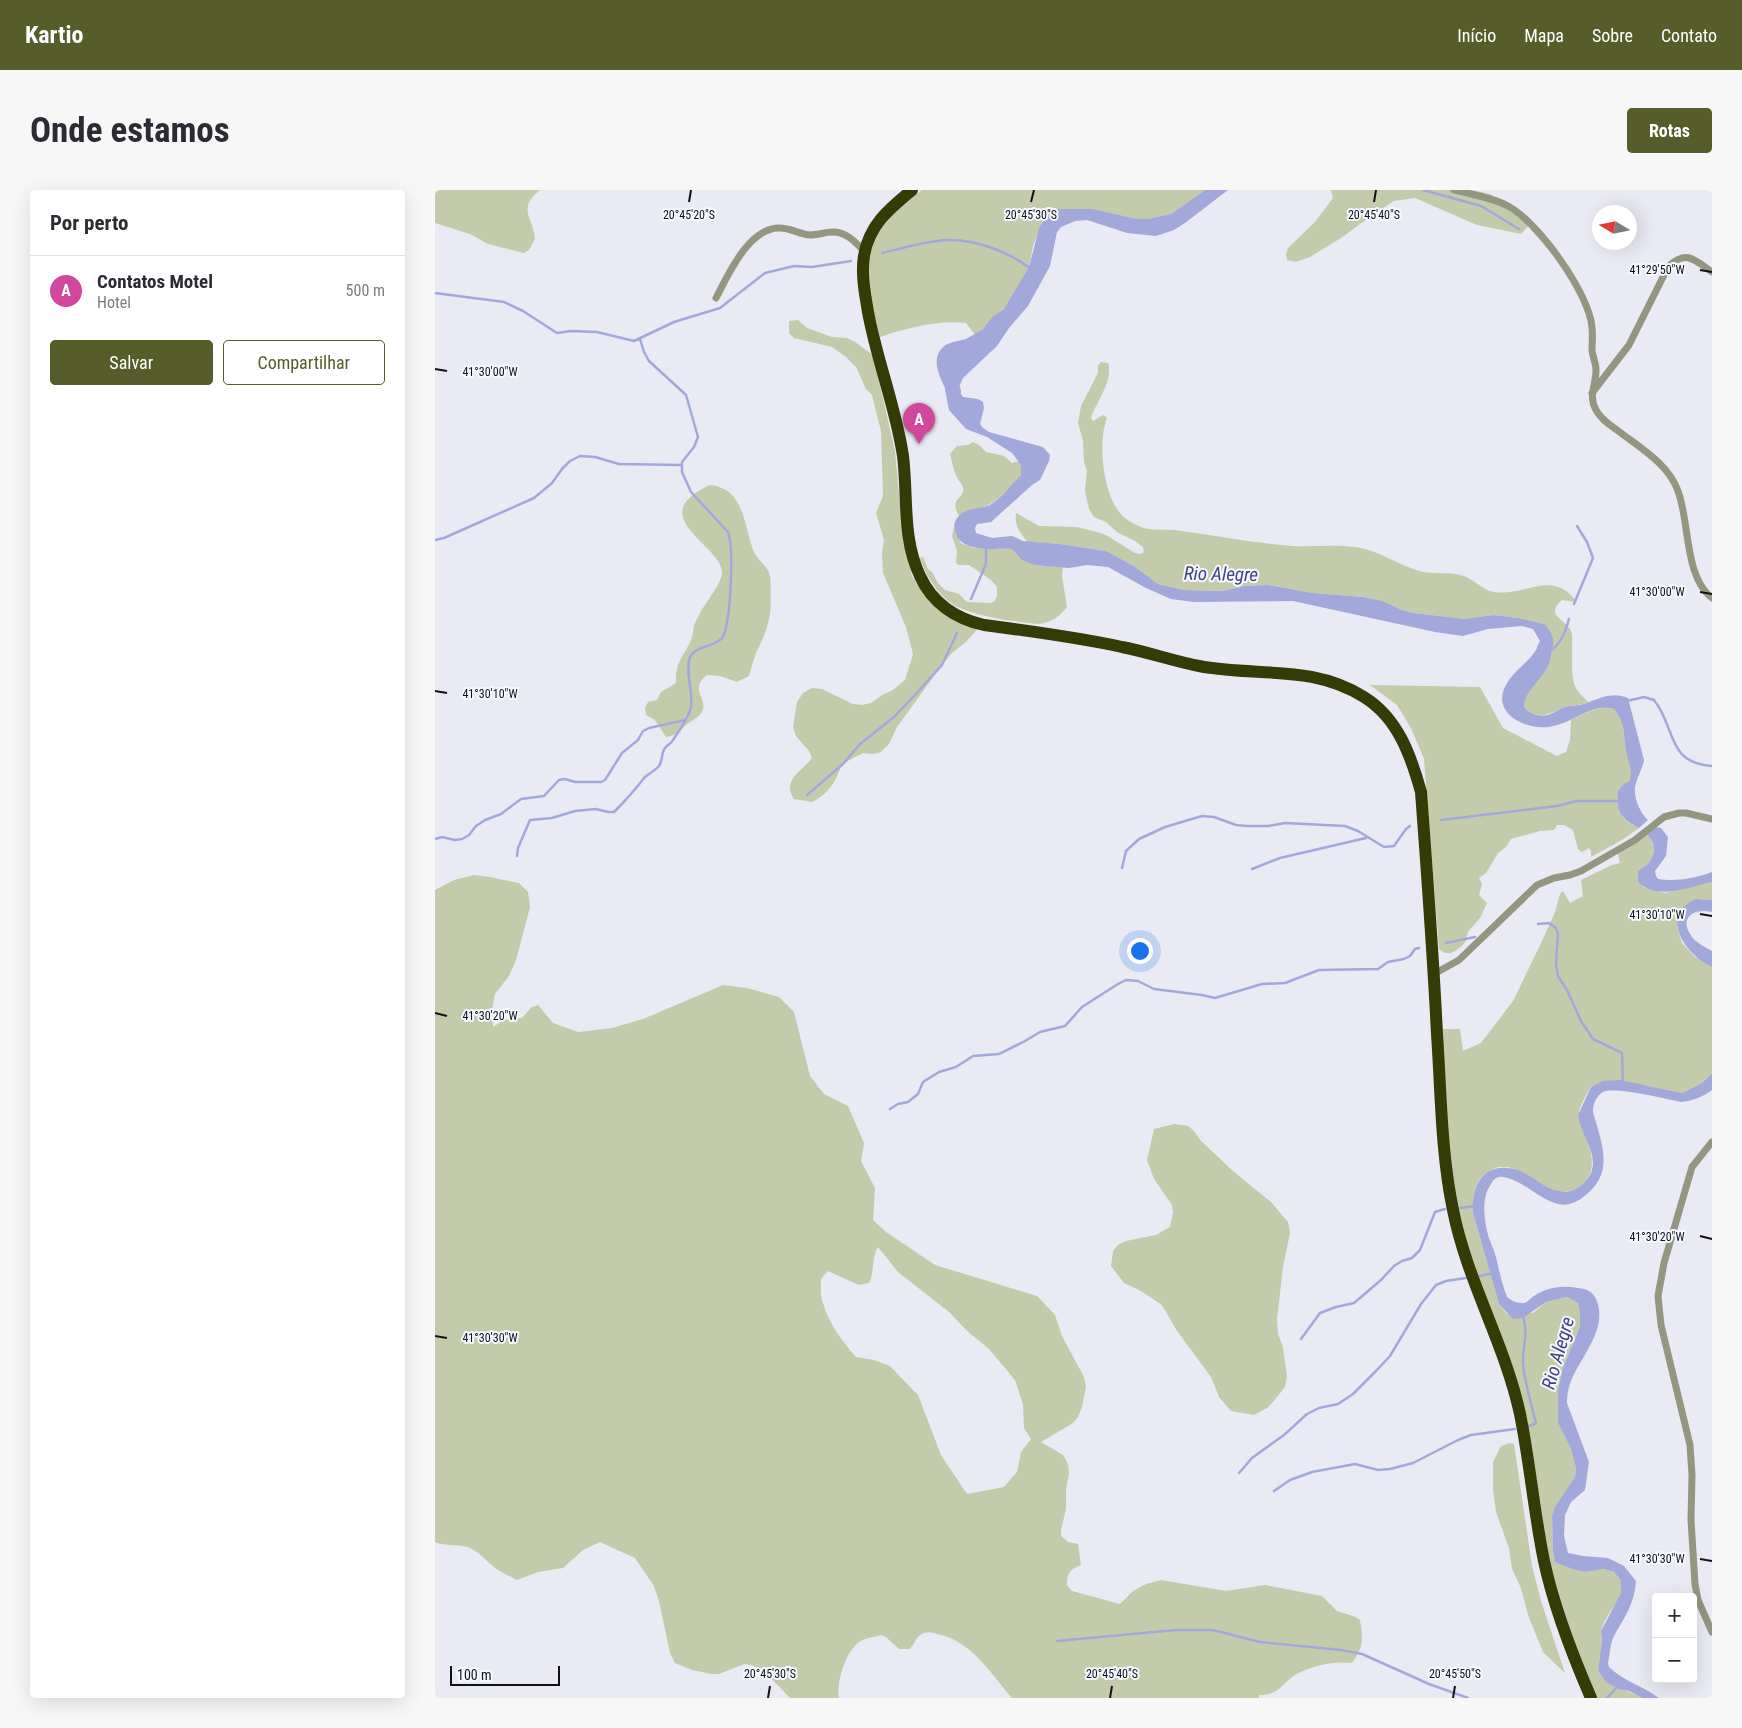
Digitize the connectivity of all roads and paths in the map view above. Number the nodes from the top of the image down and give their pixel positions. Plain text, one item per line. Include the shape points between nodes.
1 (912, 190) edge
2 (1454, 190) edge
3 (865, 252) junction
4 (1712, 272) edge
5 (716, 298) dead end
6 (1596, 367) junction
7 (1611, 369) junction
8 (1591, 395) junction
9 (1712, 598) edge
10 (1712, 819) edge
11 (1434, 974) junction
12 (1712, 1142) edge
13 (1712, 1632) edge
14 (1591, 1698) edge

1 - 3 highway via 874,227
2 - 6 street via 1499,202 1515,210 1569,271 1590,316
3 - 5 street via 840,233 809,235 773,228 758,236 737,259
3 - 11 highway via 864,291 900,442 911,552 920,577 930,592 954,615 971,622 1103,643 1200,666 1298,674 1338,683 1366,698 1404,741 1421,792
4 - 7 street via 1692,258 1674,261 1662,277 1629,345
6 - 7 street
6 - 8 street
7 - 8 street
8 - 9 street via 1599,415 1659,462 1673,480 1682,503 1694,570 1700,585
10 - 11 street via 1687,813 1665,817 1624,847 1581,871 1537,885 1459,960
11 - 14 highway via 1446,1164 1453,1209 1468,1265 1504,1361 1519,1412 1545,1564 1557,1610
12 - 13 street via 1692,1167 1660,1279 1658,1311 1690,1444 1695,1584 1702,1612

